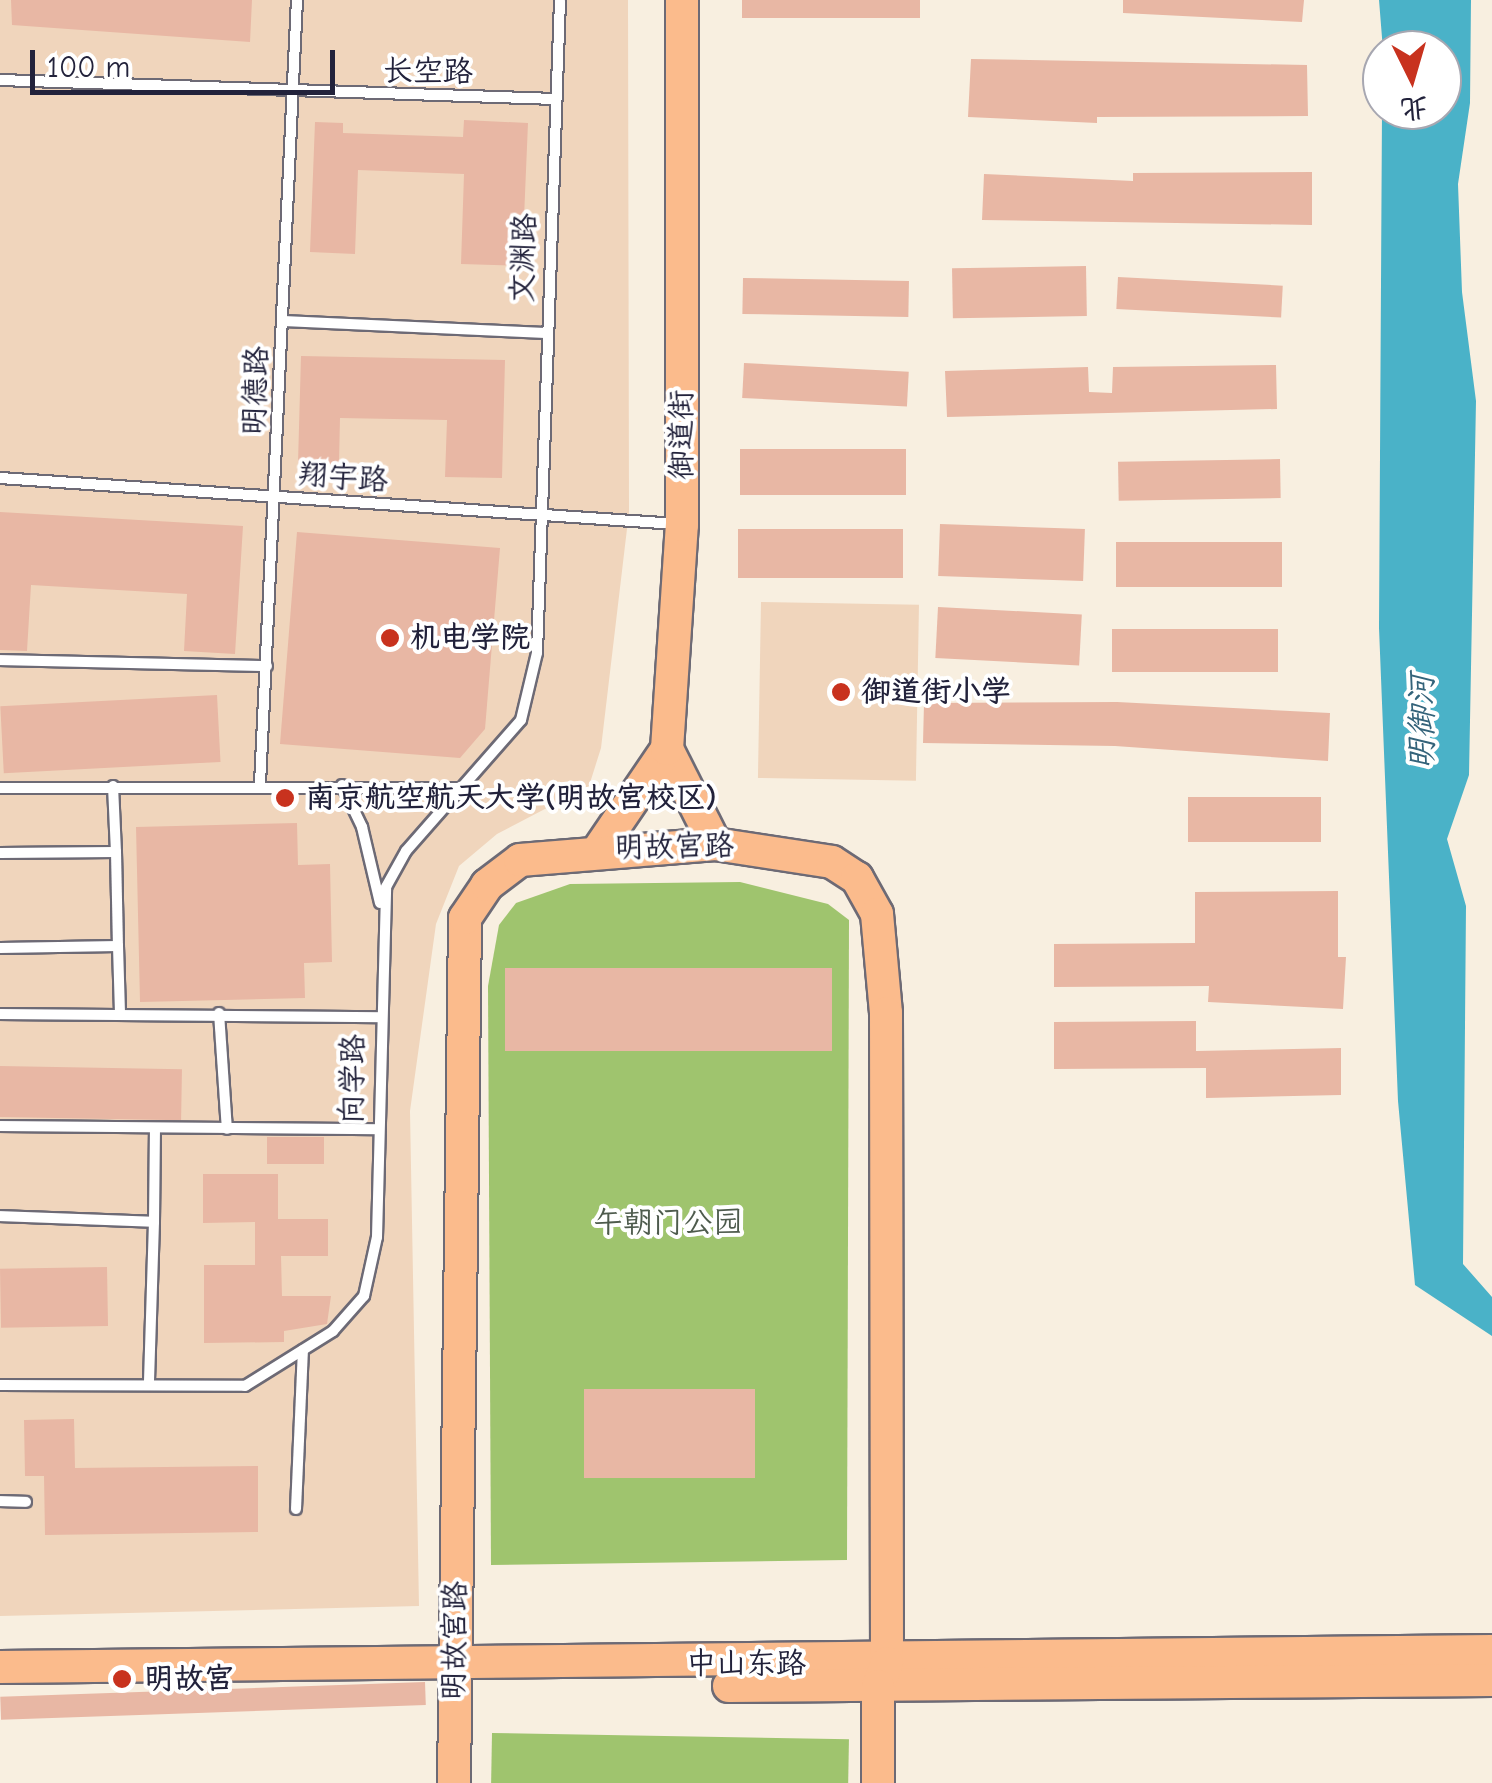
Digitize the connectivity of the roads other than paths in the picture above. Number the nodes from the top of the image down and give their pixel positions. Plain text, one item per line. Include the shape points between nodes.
1 (297, 0) edge
2 (560, 0) edge
3 (682, 0) edge
4 (0, 80) edge
5 (294, 94) junction
6 (556, 99) junction
7 (283, 322) junction
8 (546, 333) junction
9 (0, 478) edge
10 (277, 498) junction
11 (542, 518) junction
12 (682, 525) junction
13 (0, 660) edge
14 (267, 666) junction
15 (667, 749) junction
16 (260, 784) junction
17 (342, 785) junction
18 (113, 786) junction
19 (0, 788) edge
20 (468, 788) junction
21 (715, 844) junction
22 (599, 848) junction
23 (0, 852) edge
24 (116, 852) junction
25 (382, 909) junction
26 (118, 946) junction
27 (0, 948) edge
28 (0, 1014) edge
29 (120, 1014) junction
30 (220, 1014) junction
31 (379, 1016) junction
32 (0, 1126) edge
33 (227, 1129) junction
34 (376, 1129) junction
35 (155, 1130) junction
36 (0, 1216) edge
37 (154, 1222) junction
38 (303, 1350) junction
39 (0, 1384) edge
40 (149, 1386) junction
41 (0, 1501) edge
42 (26, 1502) dead end
43 (296, 1509) dead end
44 (1492, 1651) edge
45 (0, 1667) edge
46 (882, 1674) junction
47 (454, 1676) junction
48 (1492, 1680) edge
49 (0, 1689) edge
50 (454, 1783) edge
51 (878, 1783) edge

1 - 5 lane, 明德路
2 - 6 lane, 文渊路
3 - 12 main road, 御道街
4 - 5 lane, 长空路
5 - 6 lane, 长空路
5 - 7 lane, 明德路
6 - 8 lane, 文渊路
7 - 8 lane
7 - 10 lane, 明德路
8 - 11 lane, 文渊路
9 - 10 lane, 翔宇路
10 - 11 lane, 翔宇路
10 - 14 lane, 明德路
11 - 12 lane, 翔宇路
11 - 20 lane, 向学路 via 537,653 521,720
12 - 15 main road, 御道街
13 - 14 lane
14 - 16 lane, 明德路
15 - 21 main road
15 - 22 main road
16 - 17 lane
16 - 18 lane
17 - 20 lane
17 - 25 lane via 362,827
18 - 19 lane
18 - 24 lane
20 - 25 lane, 向学路 via 406,851
21 - 22 main road, 明故宫路
21 - 46 main road, 明故宫路 via 832,862 856,878 877,914 886,1012
22 - 47 main road, 明故宫路 via 520,860 474,900 460,937
23 - 24 lane
24 - 26 lane
25 - 31 lane, 向学路
26 - 27 lane
26 - 29 lane
28 - 29 lane
29 - 30 lane
30 - 31 lane
30 - 33 lane
31 - 34 lane, 向学路
32 - 35 lane
33 - 34 lane
33 - 35 lane
34 - 38 lane, 向学路 via 376,1236 364,1296 333,1331
35 - 37 lane
36 - 37 lane
37 - 40 lane
38 - 40 lane, 向学路 via 244,1386
38 - 43 lane
39 - 40 lane, 向学路
41 - 42 lane
44 - 46 main road, 中山东路
45 - 47 main road, 中山东路
46 - 47 main road, 中山东路
46 - 48 main road, 中山东路
46 - 51 main road, 明故宫路
47 - 49 main road, 中山东路
47 - 50 main road, 明故宫路

